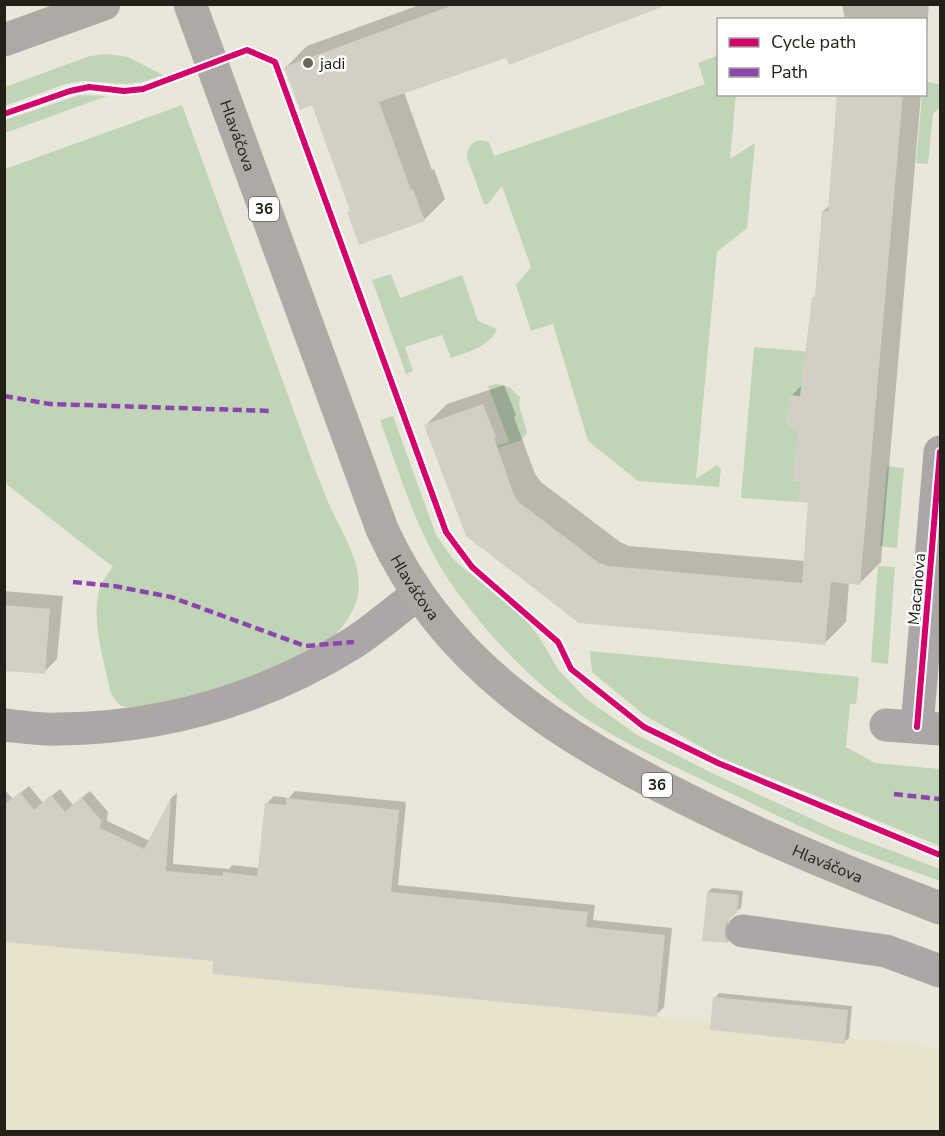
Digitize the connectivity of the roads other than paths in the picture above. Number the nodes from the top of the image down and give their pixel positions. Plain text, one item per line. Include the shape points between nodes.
1 (104, 4) edge
2 (189, 4) edge
3 (4, 40) edge
4 (940, 452) edge
5 (418, 594) junction
6 (4, 725) edge
7 (915, 727) edge
8 (940, 908) edge
9 (743, 931) dead end
10 (940, 971) edge

1 - 3 main road
2 - 5 main road, Hlaváčova / 36 via 382,529
4 - 7 street, Macanova
5 - 6 street via 354,642 305,671 207,708 160,721 95,728 57,730
5 - 8 main road, Hlaváčova / 36 via 443,627 499,684 561,731 710,811
9 - 10 street via 886,951

